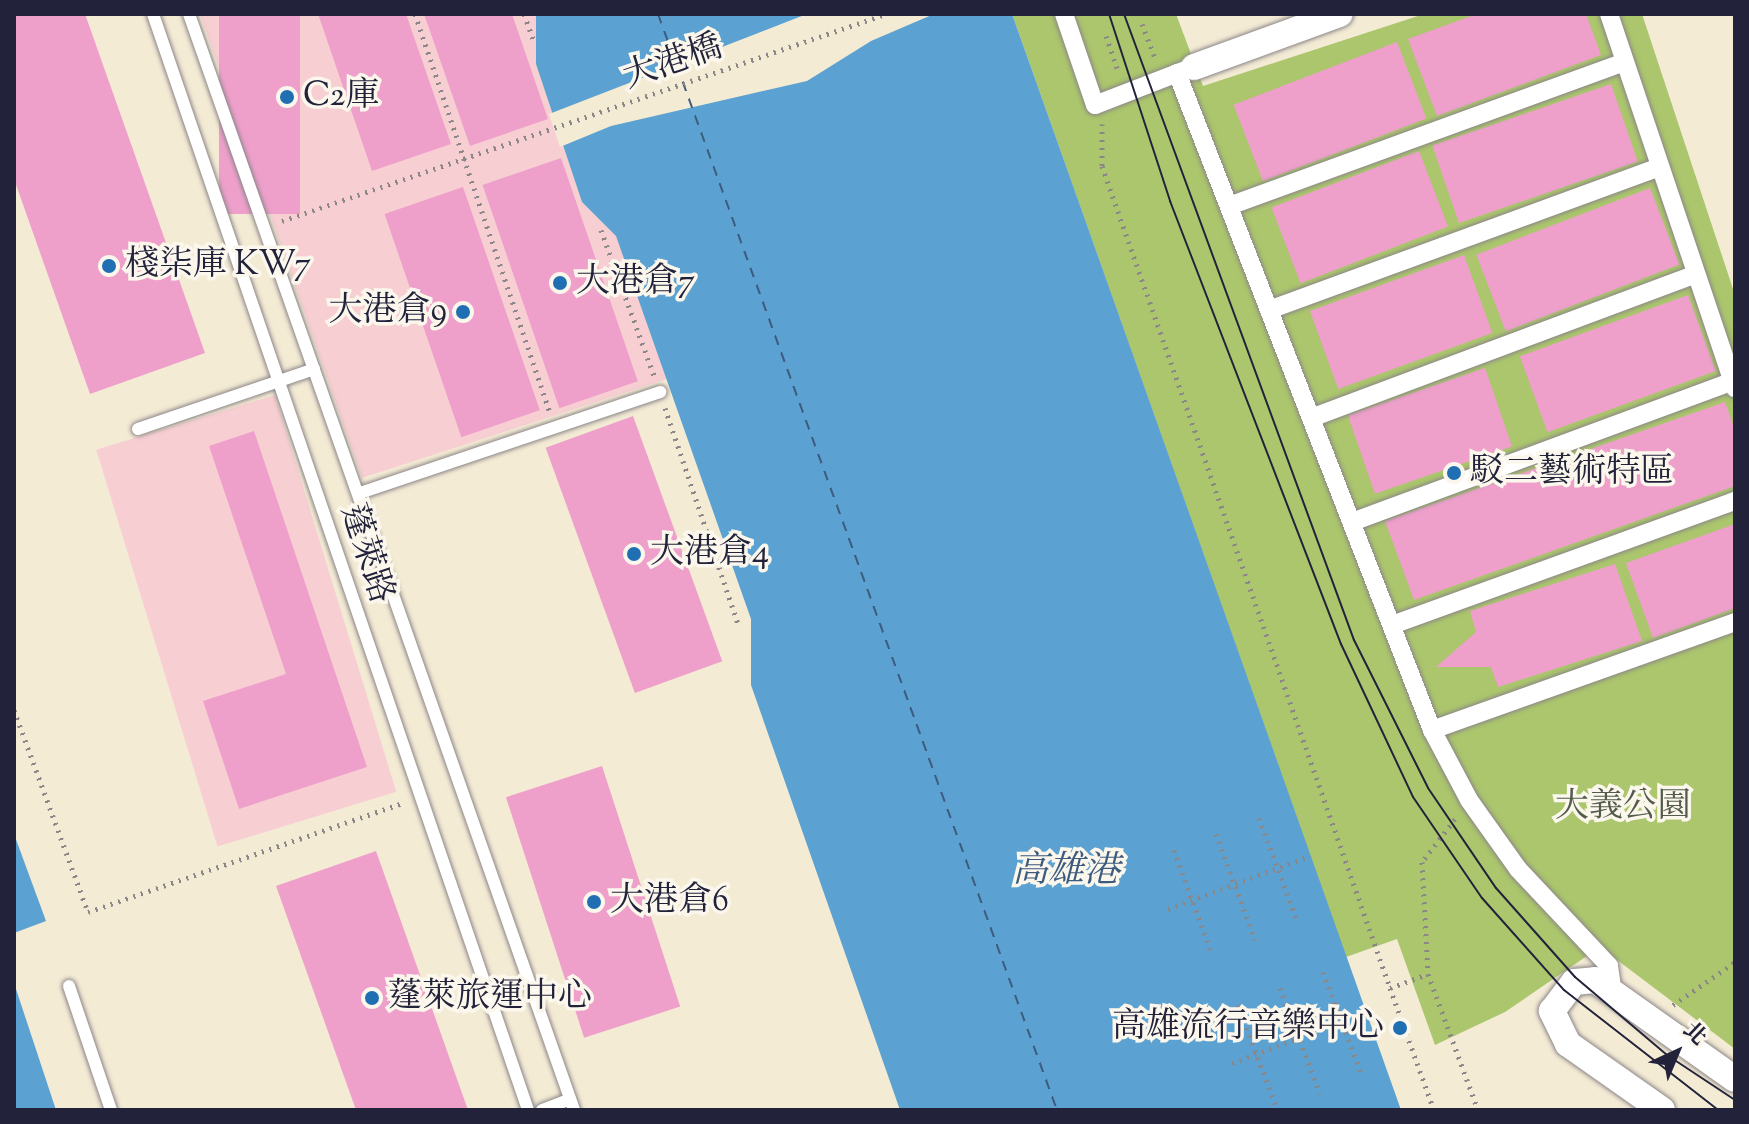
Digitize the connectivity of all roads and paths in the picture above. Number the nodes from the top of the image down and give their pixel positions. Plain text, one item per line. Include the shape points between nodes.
1 (153, 14) edge
2 (189, 14) edge
3 (415, 14) edge
4 (524, 14) edge
5 (886, 14) edge
6 (1064, 14) edge
7 (1609, 14) edge
8 (1327, 16) edge
9 (1142, 24) dead end
10 (1106, 36) dead end
11 (533, 39) dead end
12 (1624, 62) junction
13 (1158, 66) dead end
14 (1186, 70) junction
15 (1122, 80) dead end
16 (1095, 105) junction
17 (464, 161) junction
18 (1660, 167) junction
19 (1229, 206) junction
20 (263, 228) junction
21 (601, 230) dead end
22 (1696, 274) junction
23 (1269, 310) junction
24 (314, 369) junction
25 (281, 382) junction
26 (1734, 385) edge
27 (660, 392) junction
28 (1311, 418) junction
29 (553, 424) junction
30 (138, 429) dead end
31 (360, 493) junction
32 (1735, 501) edge
33 (1352, 522) junction
34 (1735, 622) edge
35 (1392, 625) junction
36 (739, 627) dead end
37 (14, 710) edge
38 (1432, 730) junction
39 (415, 798) junction
40 (1469, 800) junction
41 (1259, 818) dead end
42 (1216, 834) dead end
43 (1174, 850) dead end
44 (1310, 856) dead end
45 (1277, 867) junction
46 (1234, 883) junction
47 (1192, 899) junction
48 (1168, 909) dead end
49 (1297, 921) dead end
50 (1255, 940) dead end
51 (1211, 952) dead end
52 (1735, 962) edge
53 (1323, 972) dead end
54 (1428, 974) junction
55 (69, 986) dead end
56 (1280, 988) dead end
57 (1390, 988) junction
58 (1613, 994) junction
59 (1238, 1005) dead end
60 (1665, 1011) dead end
61 (1368, 1012) dead end
62 (1342, 1022) junction
63 (1298, 1037) junction
64 (1256, 1054) junction
65 (1232, 1063) dead end
66 (1362, 1075) dead end
67 (1735, 1079) edge
68 (1320, 1094) dead end
69 (572, 1104) edge
70 (1276, 1106) dead end
71 (111, 1110) edge
72 (528, 1110) edge
73 (542, 1110) edge
74 (1434, 1110) edge
75 (1478, 1110) edge
76 (1662, 1110) edge

1 - 25 lane, 蓬萊路
2 - 20 lane, 蓬萊路
3 - 17 path
4 - 11 path
5 - 17 path, 大港橋
6 - 16 street
7 - 12 street
8 - 14 street
9 - 13 path
10 - 15 path
12 - 18 street
12 - 19 street
14 - 16 street
14 - 19 street
16 - 57 path via 1105,132 1102,166
17 - 20 path, 大港橋
17 - 29 path
18 - 22 street
18 - 23 street
19 - 23 street
20 - 24 lane, 蓬萊路
21 - 27 path
22 - 26 street
22 - 28 street
23 - 28 street
24 - 25 lane
24 - 31 lane, 蓬萊路
25 - 30 lane
25 - 39 lane, 蓬萊路
26 - 33 street
27 - 29 lane
27 - 36 path
28 - 33 street
29 - 31 lane
31 - 69 lane, 蓬萊路
32 - 35 street
33 - 35 street
34 - 38 street
35 - 38 street
37 - 39 path via 88,912
38 - 40 street
39 - 72 lane, 蓬萊路
40 - 54 path via 1422,862
40 - 58 street via 1518,869 1609,966
41 - 45 path
42 - 46 path
43 - 47 path
44 - 45 path
45 - 46 path
45 - 49 path
46 - 47 path
46 - 50 path
47 - 48 path
47 - 51 path
52 - 60 path
53 - 62 path
54 - 57 path
54 - 75 path
55 - 71 lane
56 - 63 path
57 - 74 path
58 - 67 street
58 - 76 street via 1595,980 1574,982 1552,1011 1560,1031
59 - 64 path
61 - 62 path
62 - 63 path
62 - 66 path
63 - 64 path
63 - 68 path
64 - 65 path
64 - 70 path
69 - 73 lane, 蓬萊路

